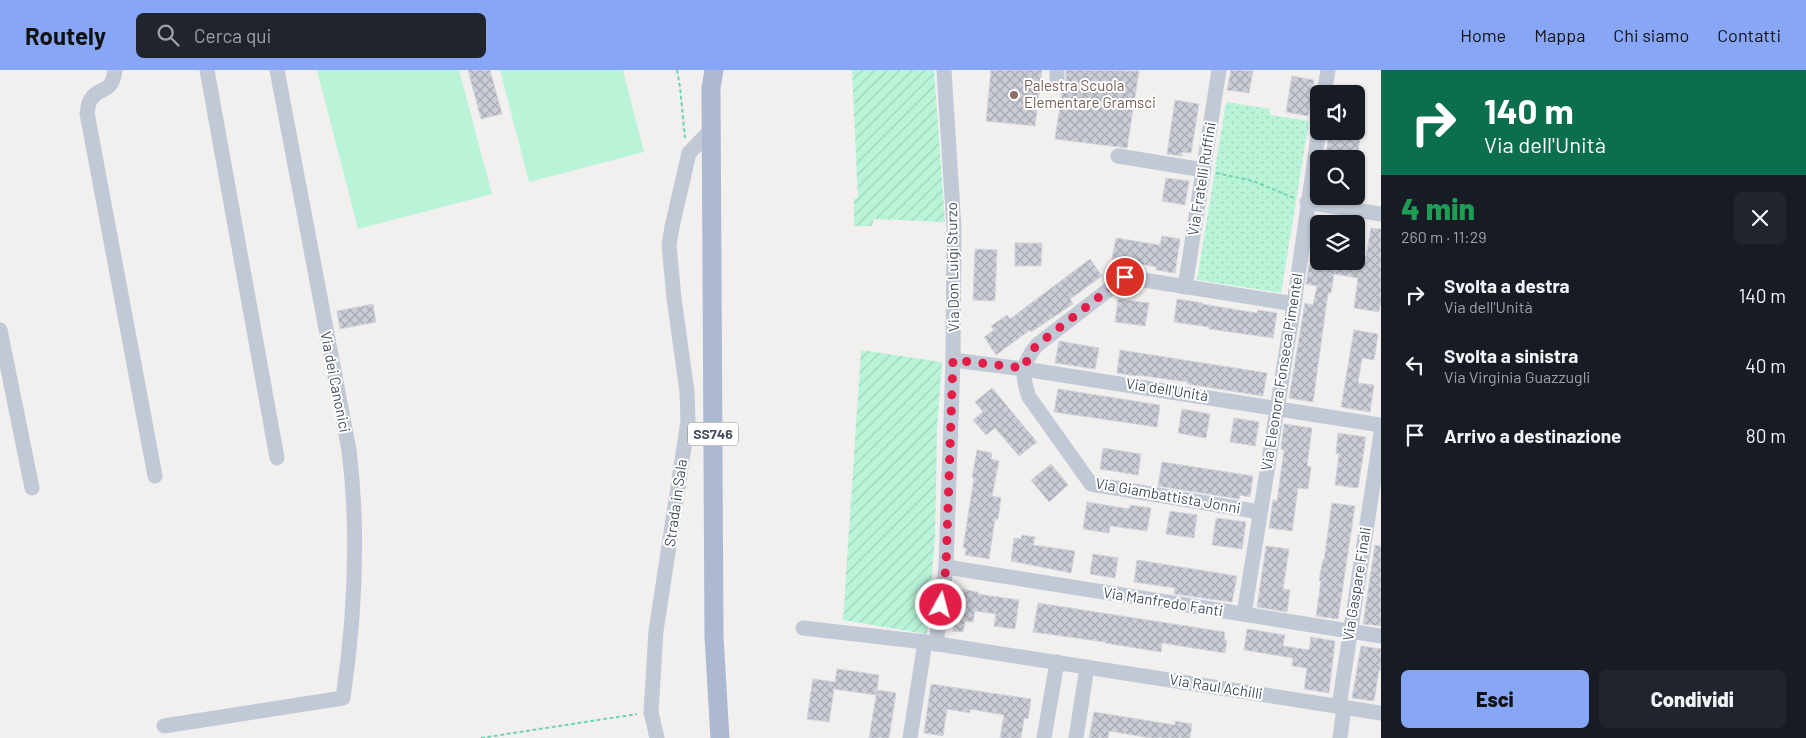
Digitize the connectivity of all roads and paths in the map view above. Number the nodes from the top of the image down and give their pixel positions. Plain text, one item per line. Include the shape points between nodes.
1 (115, 70) edge
2 (207, 70) edge
3 (277, 70) edge
4 (677, 70) edge
5 (944, 70) edge
6 (1219, 70) edge
7 (1325, 70) edge
8 (710, 76) edge
9 (1324, 85) edge
10 (711, 130) junction
11 (1317, 140) edge
12 (689, 152) junction
13 (1118, 156) dead end
14 (1204, 170) junction
15 (1307, 202) junction
16 (1381, 214) edge
17 (1185, 287) junction
18 (1294, 304) junction
19 (0, 330) edge
20 (953, 360) junction
21 (1024, 368) junction
22 (1276, 407) junction
23 (1381, 424) edge
24 (1381, 433) edge
25 (277, 458) dead end
26 (155, 476) dead end
27 (32, 488) dead end
28 (1260, 512) junction
29 (946, 567) junction
30 (1244, 614) junction
31 (803, 628) dead end
32 (1350, 631) junction
33 (1381, 636) edge
34 (930, 643) junction
35 (1057, 662) junction
36 (1087, 667) junction
37 (1342, 707) junction
38 (651, 712) junction
39 (1381, 713) edge
40 (164, 726) dead end
41 (655, 737) edge
42 (481, 738) edge
43 (720, 738) edge
44 (910, 738) edge
45 (1044, 738) edge
46 (1076, 738) edge
47 (1340, 738) edge

1 - 26 street via 109,88 96,94 89,102 87,114
2 - 25 street
3 - 40 street, Via dei Canonici via 353,482 353,606 343,698
4 - 12 path
5 - 20 street, Via Don Luigi Sturzo via 954,228
6 - 14 street, Via Fratelli Ruffini
7 - 9 street
8 - 10 main road, SS746
10 - 12 street
10 - 43 main road, SS746 via 714,637
11 - 15 street, Via Eleonora Fonseca Pimentel
12 - 38 street, Strada in Sala via 669,246 688,421 656,631
13 - 14 street
14 - 15 path via 1253,181
14 - 17 street, Via Fratelli Ruffini
15 - 16 street
15 - 18 street, Via Eleonora Fonseca Pimentel
17 - 18 street
17 - 21 street via 1125,277 1037,345
18 - 22 street, Via Eleonora Fonseca Pimentel
19 - 27 street
20 - 21 street, Via dell'Unità
20 - 29 street, Via Don Luigi Sturzo
21 - 22 street, Via dell'Unità
21 - 28 street, Via Giambattista Jonni via 1029,396 1091,484
22 - 23 street, Via dell'Unità
22 - 28 street, Via Eleonora Fonseca Pimentel
24 - 32 street, Via Gaspare Finali
28 - 30 street, Via Eleonora Fonseca Pimentel
29 - 30 street, Via Manfredo Fanti
29 - 34 street, Via Don Luigi Sturzo
30 - 32 street, Via Manfredo Fanti
31 - 34 street, Via Raul Achilli
32 - 33 street, Via Manfredo Fanti
32 - 37 street, Via Gaspare Finali
34 - 35 street, Via Raul Achilli
34 - 44 street
35 - 36 street, Via Raul Achilli
35 - 45 street
36 - 37 street, Via Raul Achilli
36 - 46 street
37 - 39 street, Via Raul Achilli
37 - 47 street
38 - 41 street, Strada in Sala
38 - 42 path

